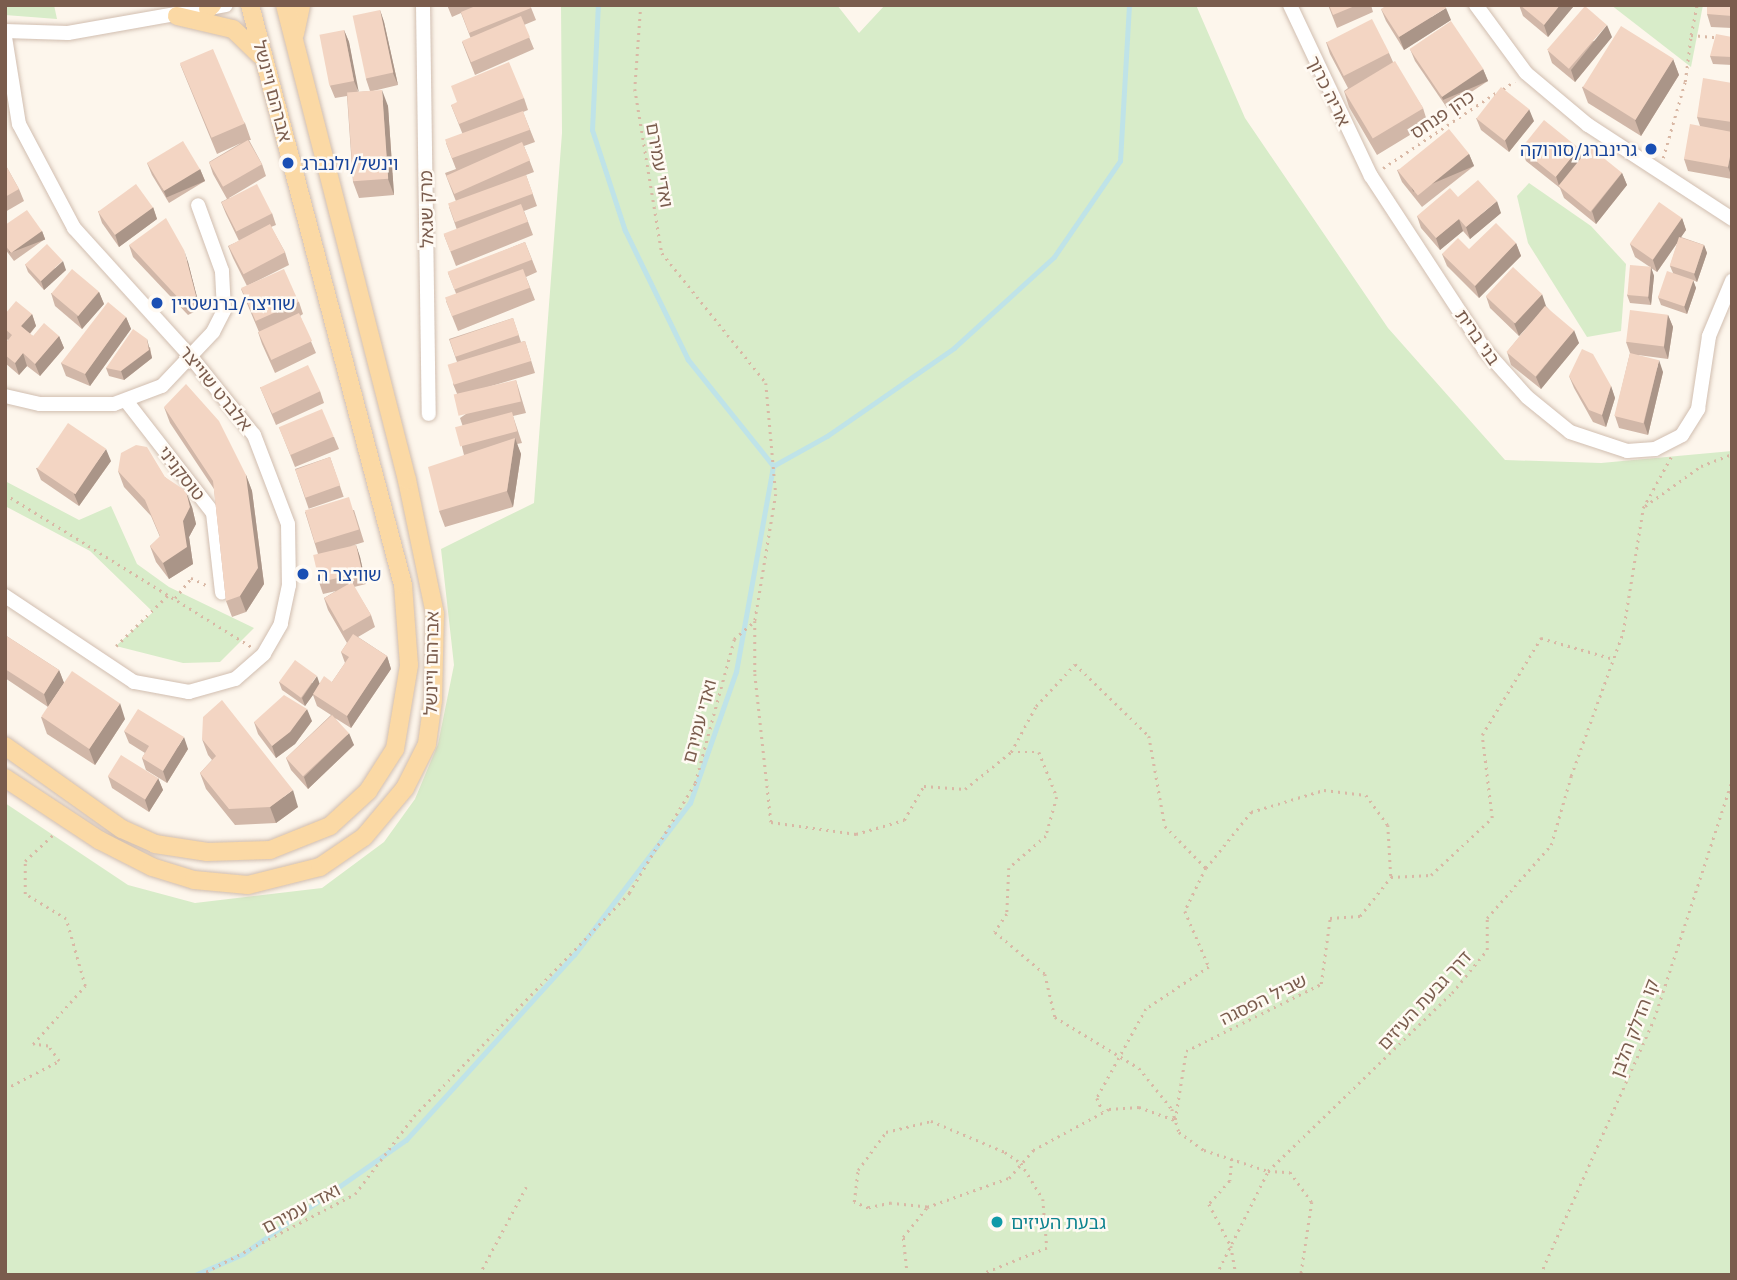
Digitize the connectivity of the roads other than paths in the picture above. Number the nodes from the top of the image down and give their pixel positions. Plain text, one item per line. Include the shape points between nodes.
1 (250, 5) edge
2 (285, 5) edge
3 (301, 5) edge
4 (423, 5) edge
5 (1290, 5) edge
6 (1476, 5) edge
7 (215, 6) edge
8 (177, 16) junction
9 (5, 31) edge
10 (5, 37) edge
11 (295, 41) junction
12 (265, 64) junction
13 (1371, 176) joint
14 (198, 205) dead end
15 (1731, 217) edge
16 (1732, 281) edge
17 (191, 357) junction
18 (5, 396) edge
19 (127, 402) junction
20 (429, 414) dead end
21 (222, 592) edge
22 (5, 596) edge
23 (5, 746) edge
24 (5, 778) edge

1 - 12 main road, אברהם ויינשל
2 - 11 main road, אברהם ויינשל
3 - 11 main road
4 - 20 street, מרק שגאל
5 - 13 street, אריה כרוך
6 - 15 street via 1526,73 1588,125
7 - 8 street
8 - 9 street via 68,33
8 - 12 main road via 233,29
10 - 17 street, אלברט שוייצר via 19,124 74,228
11 - 24 main road, אברהם ויינשל via 407,481 435,614 427,744 405,788 364,837 320,867 248,885 194,880 152,867 75,825
12 - 23 main road, אברהם ויינשל via 402,584 409,665 395,749 368,791 330,826 270,850 207,852 155,844 122,829
13 - 16 street, בני ברית via 1484,349 1515,385 1570,432 1627,451 1655,449 1682,435 1698,410 1709,336
14 - 17 street via 222,271 224,310 213,332
17 - 19 street via 162,386
17 - 22 street, אלברט שוייצר via 254,435 288,524 289,585 281,624 264,654 235,679 189,692 134,682
18 - 19 street via 40,404
19 - 21 street, טוסקניני via 214,513

